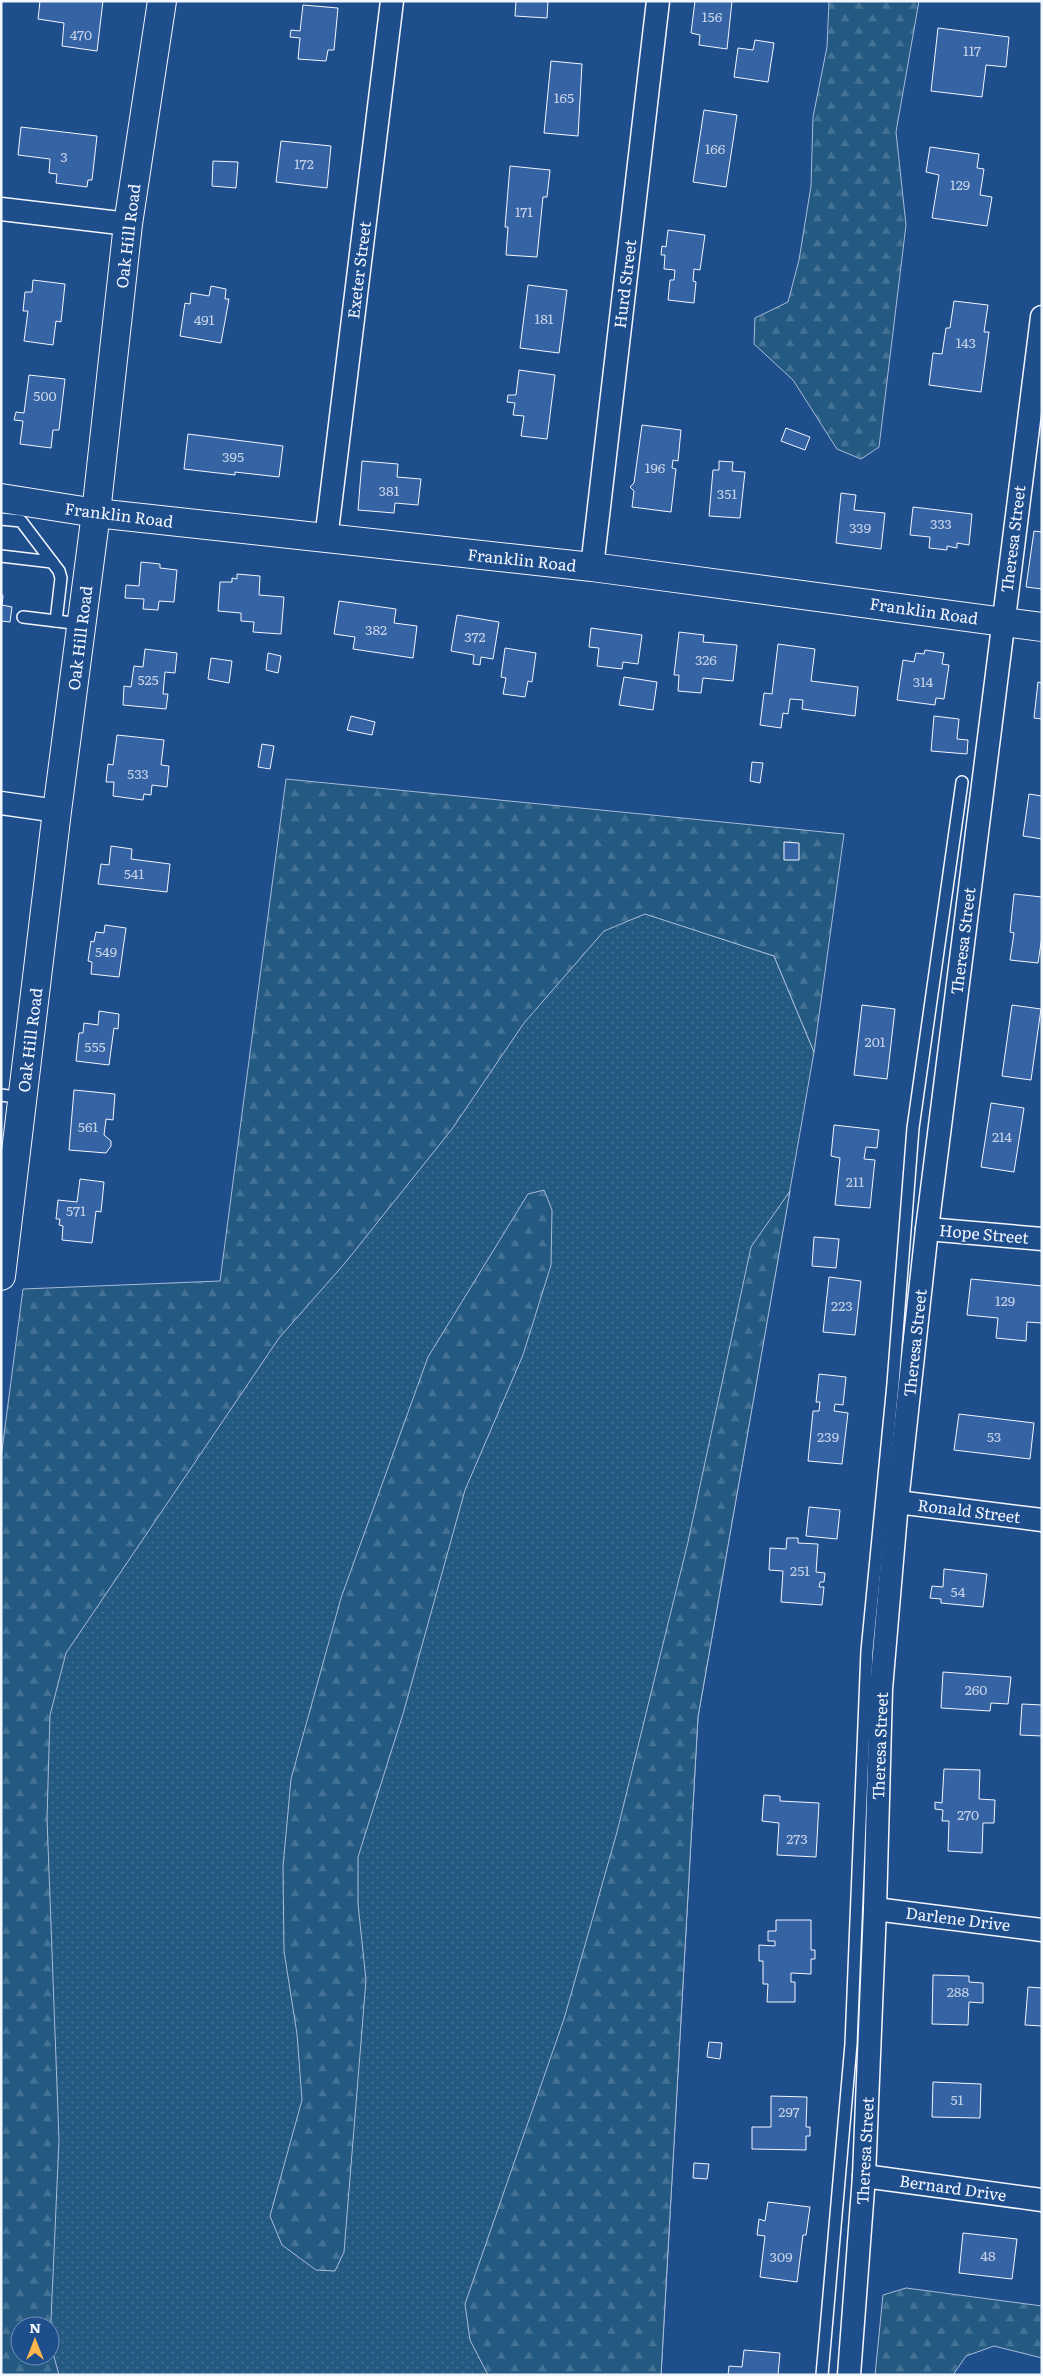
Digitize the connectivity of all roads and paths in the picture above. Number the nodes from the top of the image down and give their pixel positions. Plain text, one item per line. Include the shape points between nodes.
1 (162, 1) edge
2 (392, 1) edge
3 (658, 1) edge
4 (1, 209) edge
5 (128, 224) junction
6 (1042, 317) edge
7 (15, 507) edge
8 (96, 513) junction
9 (1, 519) edge
10 (326, 539) junction
11 (1, 556) edge
12 (52, 562) junction
13 (592, 567) junction
14 (74, 580) junction
15 (24, 617) dead end
16 (1002, 622) junction
17 (69, 623) junction
18 (1042, 627) edge
19 (962, 782) dead end
20 (1, 803) edge
21 (57, 811) junction
22 (12, 1096) edge
23 (927, 1229) junction
24 (1042, 1238) edge
25 (1, 1276) edge
26 (897, 1502) junction
27 (1042, 1520) edge
28 (875, 1908) junction
29 (1042, 1930) edge
30 (864, 2176) junction
31 (1042, 2200) edge
32 (822, 2375) edge
33 (849, 2375) edge

1 - 5 street, Oak Hill Road
2 - 10 street, Exeter Street
3 - 13 street, Hurd Street
4 - 5 street
5 - 8 street, Oak Hill Road
6 - 16 street, Theresa Street
7 - 8 street, Franklin Road
7 - 9 lane
7 - 12 lane
8 - 10 street, Franklin Road
8 - 14 street, Oak Hill Road
10 - 13 street, Franklin Road
11 - 12 lane
12 - 14 lane
13 - 16 street, Franklin Road
14 - 17 street, Oak Hill Road
15 - 17 lane
16 - 18 street, Franklin Road
16 - 23 street, Theresa Street
17 - 21 street, Oak Hill Road
19 - 32 lane via 913,1128 893,1384 867,1651 852,2044
20 - 21 street
21 - 22 street, Oak Hill Road
22 - 25 street, Oak Hill Road
23 - 24 street, Hope Street
23 - 26 street, Theresa Street
26 - 27 street, Ronald Street
26 - 28 street, Theresa Street via 881,1689
28 - 29 street, Darlene Drive
28 - 30 street, Theresa Street
30 - 31 street, Bernard Drive
30 - 33 street, Theresa Street

